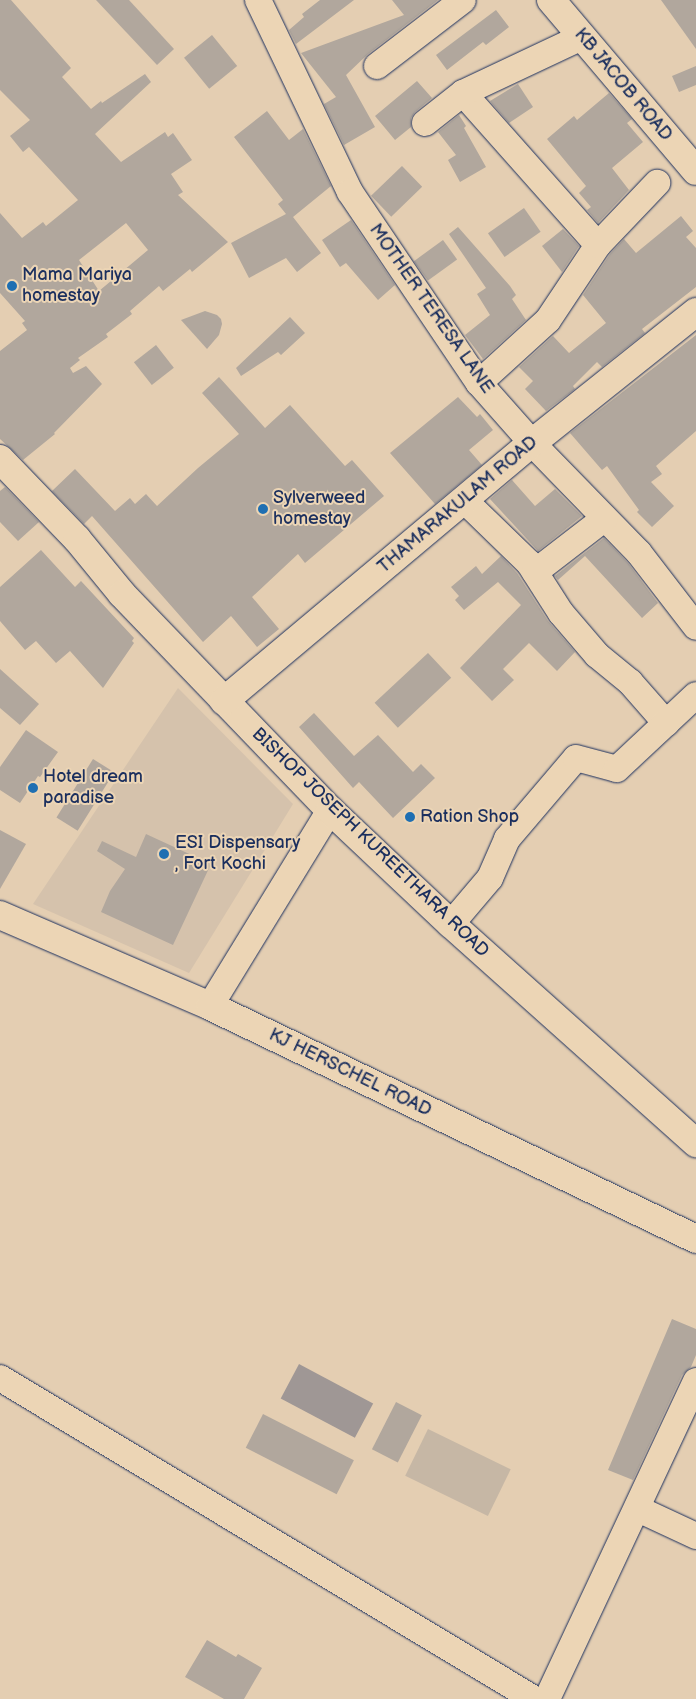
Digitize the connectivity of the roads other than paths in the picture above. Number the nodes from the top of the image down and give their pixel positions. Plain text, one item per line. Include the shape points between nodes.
1 (258, 0) edge
2 (463, 0) edge
3 (551, 0) edge
4 (582, 37) junction
5 (377, 66) dead end
6 (463, 93) junction
7 (425, 122) dead end
8 (696, 171) edge
9 (657, 182) dead end
10 (598, 245) junction
11 (696, 312) edge
12 (479, 382) junction
13 (532, 443) junction
14 (0, 459) edge
15 (464, 500) junction
16 (605, 518) junction
17 (535, 572) junction
18 (696, 627) edge
19 (696, 695) edge
20 (224, 701) junction
21 (666, 723) junction
22 (330, 810) junction
23 (0, 915) edge
24 (451, 924) junction
25 (210, 1006) junction
26 (695, 1139) edge
27 (696, 1239) edge
28 (0, 1378) edge
29 (696, 1381) edge
30 (638, 1509) junction
31 (696, 1536) edge
32 (534, 1699) edge
33 (547, 1699) edge

1 - 12 street, MOTHER TERESA LANE via 350,192
2 - 5 street
3 - 4 street, KB JACOB ROAD
4 - 6 street
4 - 8 street, KB JACOB ROAD
6 - 7 street
6 - 10 street
9 - 10 street
10 - 12 street via 548,320
11 - 13 street, THAMARAKULAM ROAD
12 - 13 street, MOTHER TERESA LANE
13 - 15 street, THAMARAKULAM ROAD
13 - 16 street, MOTHER TERESA LANE
14 - 20 street, BISHOP JOSEPH KUREETHARA ROAD
15 - 17 street via 530,563
15 - 20 street, THAMARAKULAM ROAD
16 - 17 street
16 - 18 street, MOTHER TERESA LANE via 639,553
17 - 21 street via 561,613 597,655 630,682
19 - 21 street
20 - 22 street, BISHOP JOSEPH KUREETHARA ROAD
21 - 24 street via 617,769 576,758 507,839 490,878
22 - 24 street, BISHOP JOSEPH KUREETHARA ROAD
22 - 25 street
23 - 25 street, KJ HERSCHEL ROAD
24 - 26 street, BISHOP JOSEPH KUREETHARA ROAD
25 - 27 street, KJ HERSCHEL ROAD
28 - 32 street
29 - 30 street
30 - 31 street
30 - 33 street

